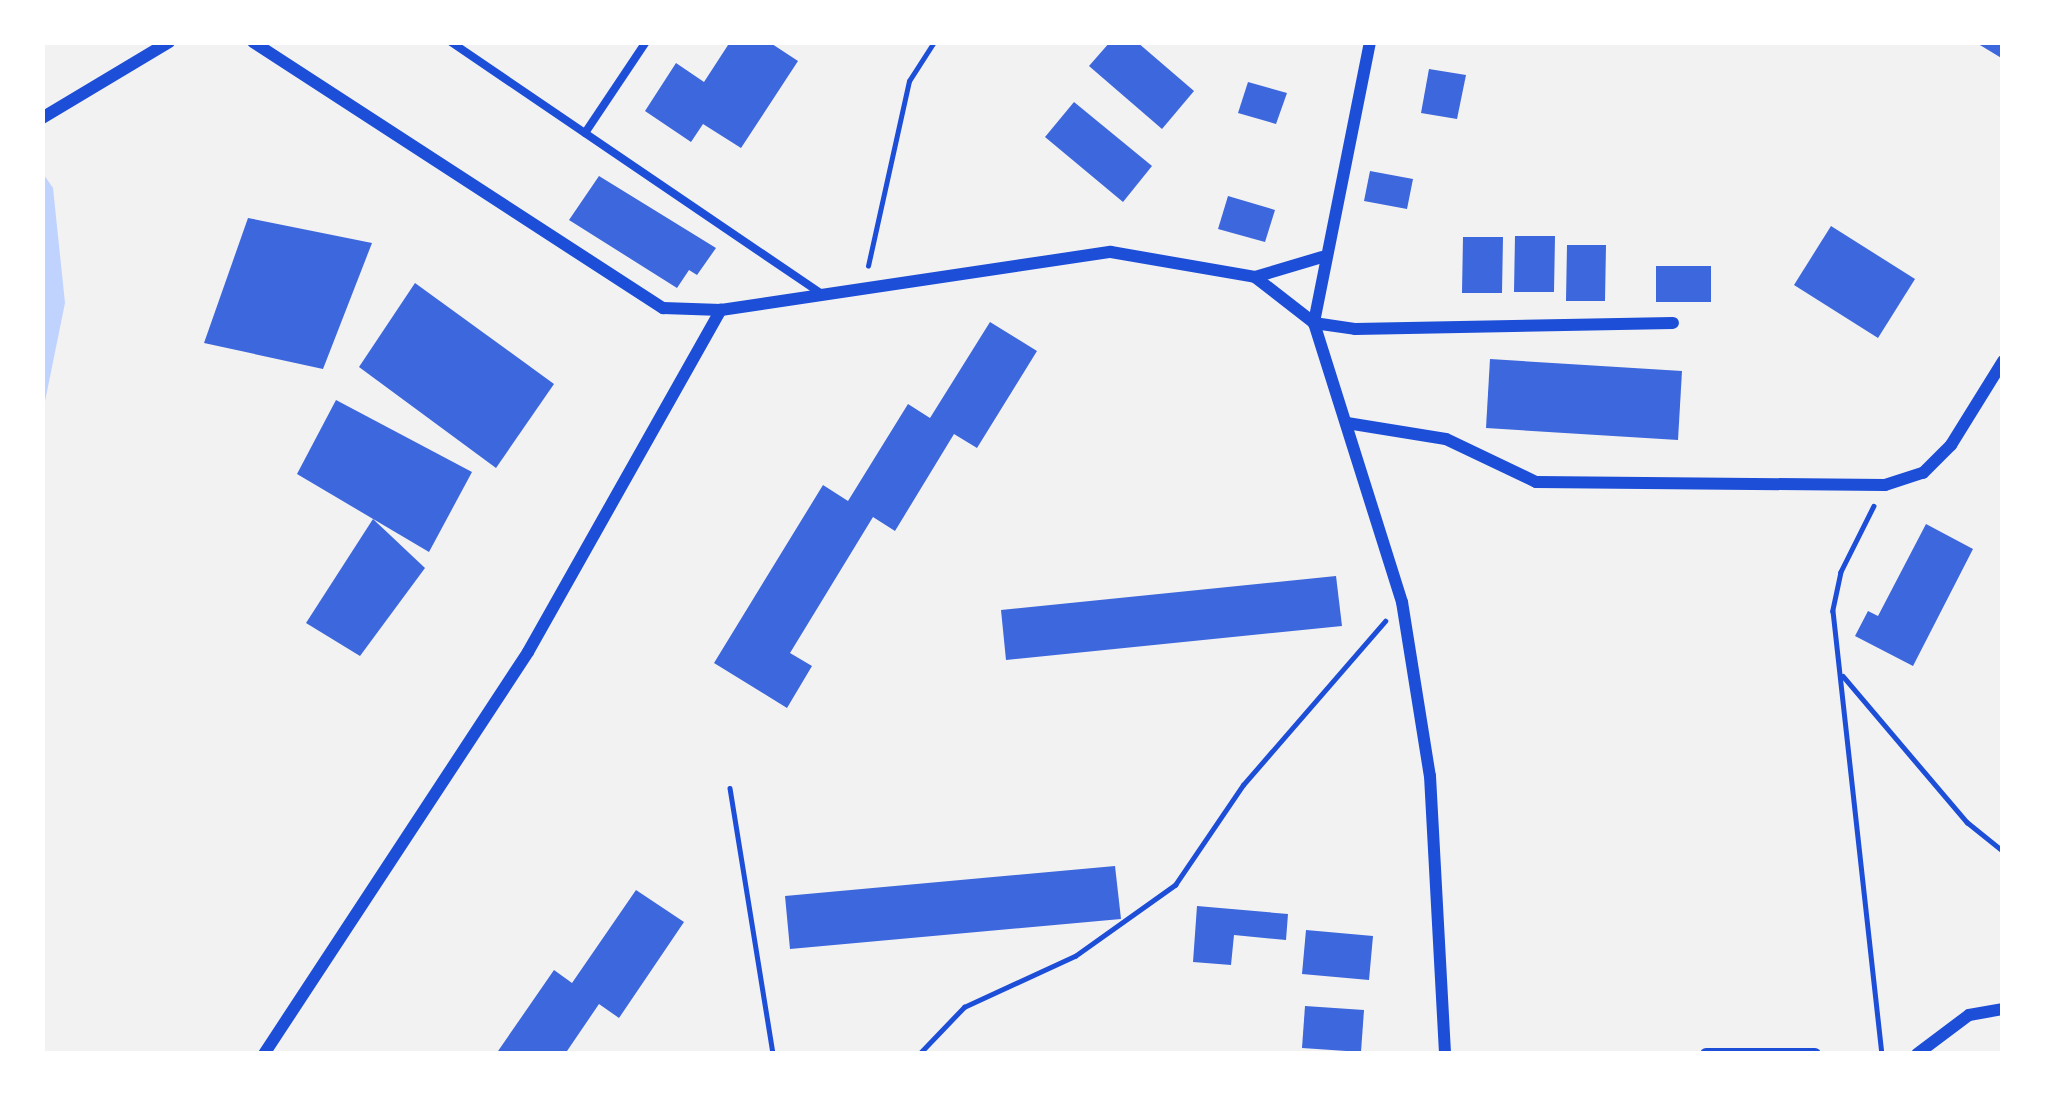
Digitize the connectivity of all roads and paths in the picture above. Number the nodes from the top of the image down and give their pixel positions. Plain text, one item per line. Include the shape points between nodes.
1 (170, 42) edge
2 (254, 42) edge
3 (451, 42) edge
4 (646, 42) edge
5 (934, 42) edge
6 (1370, 42) edge
7 (42, 118) edge
8 (585, 133) junction
9 (1322, 256) junction
10 (1255, 277) junction
11 (863, 289) junction
12 (823, 295) junction
13 (722, 310) junction
14 (1314, 323) junction
15 (1672, 323) dead end
16 (2003, 361) edge
17 (1347, 422) junction
18 (1885, 485) junction
19 (1402, 602) junction
20 (1840, 671) junction
21 (730, 788) dead end
22 (2003, 851) edge
23 (2003, 1009) edge
24 (264, 1054) edge
25 (773, 1054) edge
26 (919, 1054) edge
27 (1445, 1054) edge
28 (1706, 1054) edge
29 (1815, 1054) edge
30 (1882, 1054) edge
31 (1917, 1054) edge

1 - 7 street
2 - 13 street via 663,308
3 - 8 lane
4 - 8 lane
5 - 11 path via 909,81
6 - 9 street
8 - 12 lane
9 - 10 street
9 - 14 street
10 - 11 street via 1111,252
10 - 14 street
11 - 12 street
12 - 13 street
13 - 24 street via 516,670
14 - 15 street
14 - 17 street
16 - 18 street via 1952,445 1923,473
17 - 18 street via 1446,439 1536,482
17 - 19 street
18 - 20 path via 1841,572 1833,610
19 - 26 path via 1244,785 1174,885 1075,956 964,1007
19 - 27 street via 1430,776
20 - 22 path via 1967,822
20 - 30 path
21 - 25 path
23 - 31 street via 1970,1015
28 - 29 street

